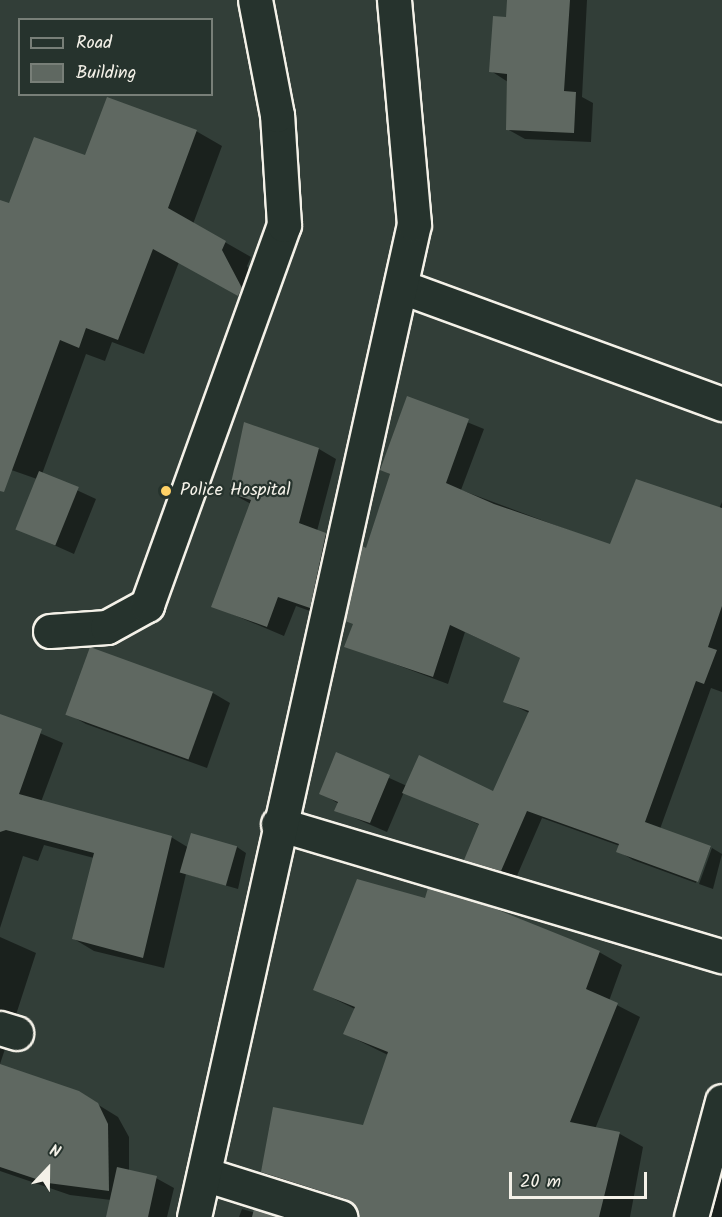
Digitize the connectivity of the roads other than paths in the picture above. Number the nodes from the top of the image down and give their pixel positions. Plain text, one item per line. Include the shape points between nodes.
1 (255, 0) edge
2 (394, 0) edge
3 (402, 287) junction
4 (722, 404) edge
5 (50, 631) dead end
6 (278, 824) junction
7 (722, 957) edge
8 (722, 1101) edge
9 (204, 1174) junction
10 (194, 1217) edge
11 (340, 1217) edge
12 (691, 1217) edge

1 - 5 street via 277,116 284,225 147,605 107,627
2 - 3 street via 414,224
3 - 4 street
3 - 6 street
6 - 7 street
6 - 9 street
8 - 12 street
9 - 10 street
9 - 11 street

